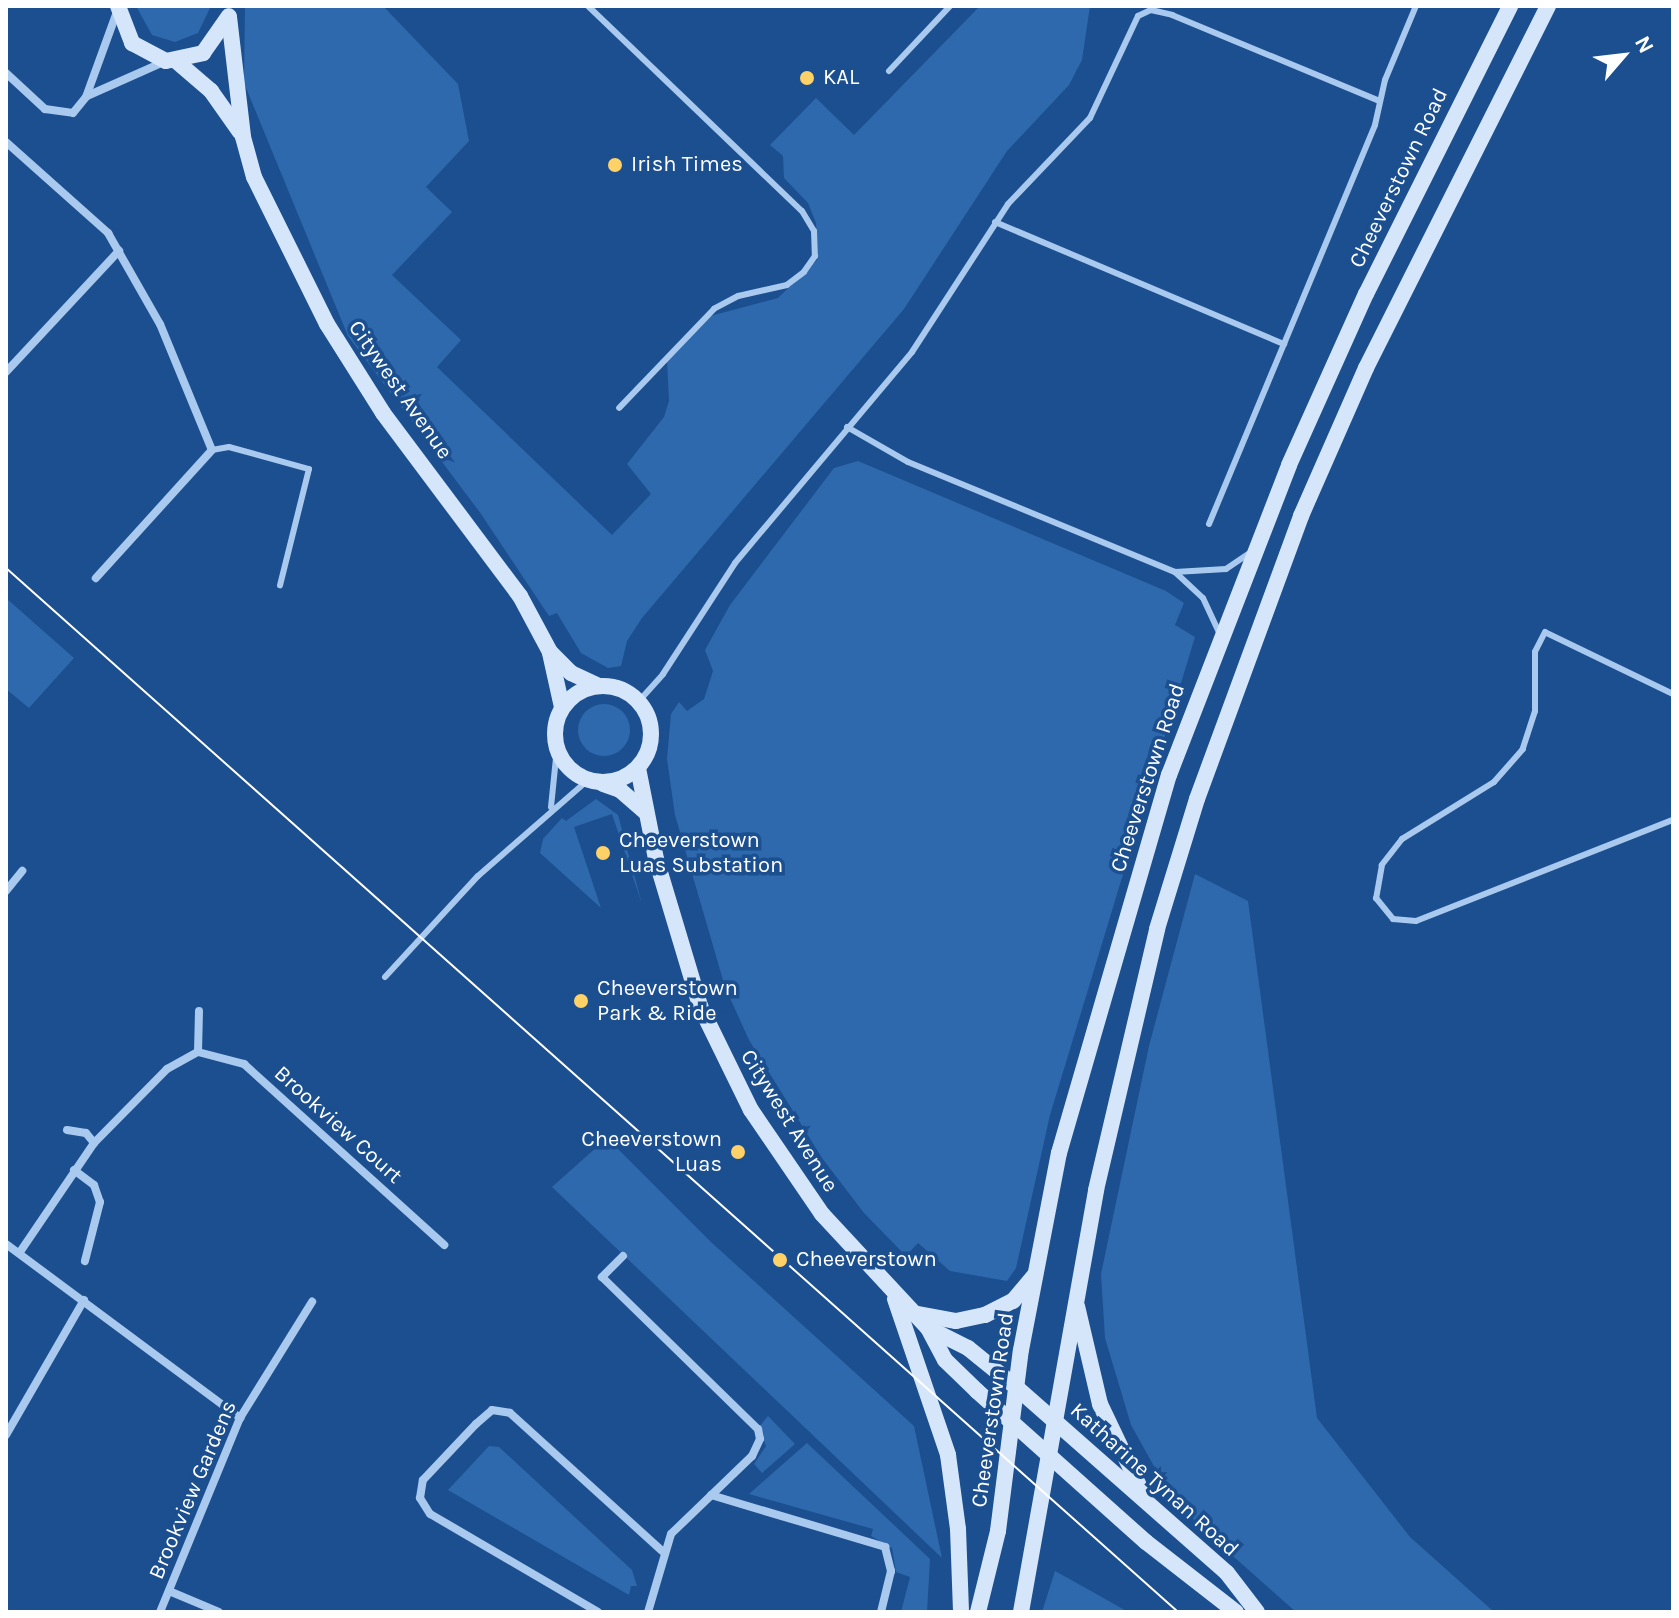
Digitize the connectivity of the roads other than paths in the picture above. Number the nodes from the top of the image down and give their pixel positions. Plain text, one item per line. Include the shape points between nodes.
1 (588, 6) edge
2 (950, 6) edge
3 (1416, 6) edge
4 (1510, 6) edge
5 (1548, 6) edge
6 (118, 8) edge
7 (230, 12) edge
8 (171, 60) junction
9 (889, 71) dead end
10 (6, 73) edge
11 (86, 97) junction
12 (1380, 101) junction
13 (243, 137) junction
14 (6, 142) edge
15 (995, 222) junction
16 (119, 251) junction
17 (1284, 344) junction
18 (6, 372) edge
19 (619, 408) dead end
20 (847, 427) junction
21 (212, 450) junction
22 (1209, 524) dead end
23 (1254, 550) junction
24 (1175, 572) junction
25 (96, 578) dead end
26 (280, 585) dead end
27 (1220, 635) junction
28 (550, 652) junction
29 (597, 685) junction
30 (1673, 694) edge
31 (639, 701) junction
32 (562, 707) junction
33 (557, 748) junction
34 (638, 768) junction
35 (594, 781) junction
36 (551, 807) junction
37 (644, 811) junction
38 (1673, 820) edge
39 (22, 871) dead end
40 (6, 891) edge
41 (385, 977) dead end
42 (199, 1011) dead end
43 (198, 1052) junction
44 (67, 1130) dead end
45 (94, 1143) junction
46 (74, 1170) junction
47 (6, 1244) edge
48 (444, 1245) dead end
49 (20, 1252) junction
50 (623, 1256) dead end
51 (85, 1261) dead end
52 (1035, 1274) junction
53 (1075, 1292) junction
54 (894, 1295) junction
55 (84, 1300) junction
56 (312, 1302) dead end
57 (912, 1313) junction
58 (928, 1328) junction
59 (1016, 1387) junction
60 (240, 1418) junction
61 (1054, 1421) junction
62 (1013, 1422) junction
63 (6, 1435) edge
64 (1049, 1454) junction
65 (711, 1495) junction
66 (1149, 1505) junction
67 (662, 1551) junction
68 (169, 1591) junction
69 (160, 1612) edge
70 (219, 1612) edge
71 (598, 1612) edge
72 (648, 1612) edge
73 (881, 1612) edge
74 (961, 1612) edge
75 (978, 1612) edge
76 (1021, 1612) edge
77 (1236, 1612) edge
78 (1257, 1612) edge

1 - 19 lane via 802,211 814,231 815,256 804,272 787,285 738,296 714,309
2 - 9 lane
3 - 12 lane
4 - 23 main road, Cheeverstown Road via 1366,294
5 - 53 main road via 1366,368 1261,615 1157,929
6 - 8 main road, Citywest Avenue via 132,43
6 - 11 street
7 - 8 main road via 203,53
7 - 13 main road, Citywest Avenue
8 - 11 street
8 - 13 main road, Citywest Avenue via 211,91
10 - 11 street via 45,109 73,113
12 - 15 lane via 1151,10 1134,21 1090,118 1047,159
12 - 17 lane via 1375,125
13 - 28 main road, Citywest Avenue via 283,245 327,324 383,413 488,549
14 - 16 street via 108,233
15 - 17 lane
15 - 20 lane via 912,352
16 - 18 street
16 - 21 street via 160,324
17 - 22 lane
20 - 24 lane via 895,456
20 - 31 lane via 735,563 663,674
21 - 25 street
21 - 26 lane via 229,447 309,469
23 - 24 lane via 1226,569
23 - 27 main road, Cheeverstown Road
24 - 27 lane via 1203,598
27 - 52 main road, Cheeverstown Road via 1169,775 1091,1034 1059,1153
28 - 29 main road, Citywest Avenue via 571,673
28 - 32 main road, Citywest Avenue
29 - 31 main road via 627,691
29 - 32 main road
30 - 38 lane via 1545,632 1535,652 1535,711 1523,749 1494,782 1402,839 1382,865 1376,898 1393,919 1416,921
31 - 34 main road via 647,713 651,742
32 - 33 main road
33 - 35 main road via 565,763
33 - 36 lane
34 - 35 main road
34 - 37 main road, Citywest Avenue
35 - 36 lane
35 - 37 main road via 620,790
36 - 41 lane
37 - 54 main road, Citywest Avenue via 680,953 725,1062 822,1214
39 - 40 street
42 - 43 street
43 - 45 street via 167,1069
43 - 48 street, Brookview Court via 244,1064
44 - 45 street via 86,1133
45 - 46 street
46 - 49 street
46 - 51 street via 94,1185 100,1202
47 - 49 street
49 - 55 street
50 - 65 street via 602,1277 758,1429 758,1449
52 - 57 main road via 1013,1301 985,1315 956,1321
52 - 59 main road, Cheeverstown Road
53 - 61 main road
53 - 66 main road via 1100,1404
54 - 57 main road, Citywest Avenue
54 - 74 main road via 945,1443 958,1529
55 - 60 street via 148,1354
55 - 63 street
56 - 60 street, Brookview Gardens
57 - 58 main road, Citywest Avenue
58 - 59 main road, Citywest Avenue via 968,1348
58 - 62 main road, Citywest Avenue via 945,1360
59 - 61 main road, Katharine Tynan Road
59 - 62 main road, Cheeverstown Road
60 - 68 street, Brookview Gardens
61 - 64 main road
61 - 66 main road, Katharine Tynan Road
62 - 64 main road, Citywest Avenue
62 - 75 main road, Cheeverstown Road via 998,1531
64 - 76 main road
64 - 77 main road via 1146,1542
65 - 67 street via 671,1534
65 - 73 street via 885,1547 891,1571
66 - 78 main road, Katharine Tynan Road via 1227,1573
67 - 71 street via 510,1413 492,1410 476,1424 423,1480 420,1498 430,1514
67 - 72 street
68 - 69 street, Brookview Gardens
68 - 70 street

